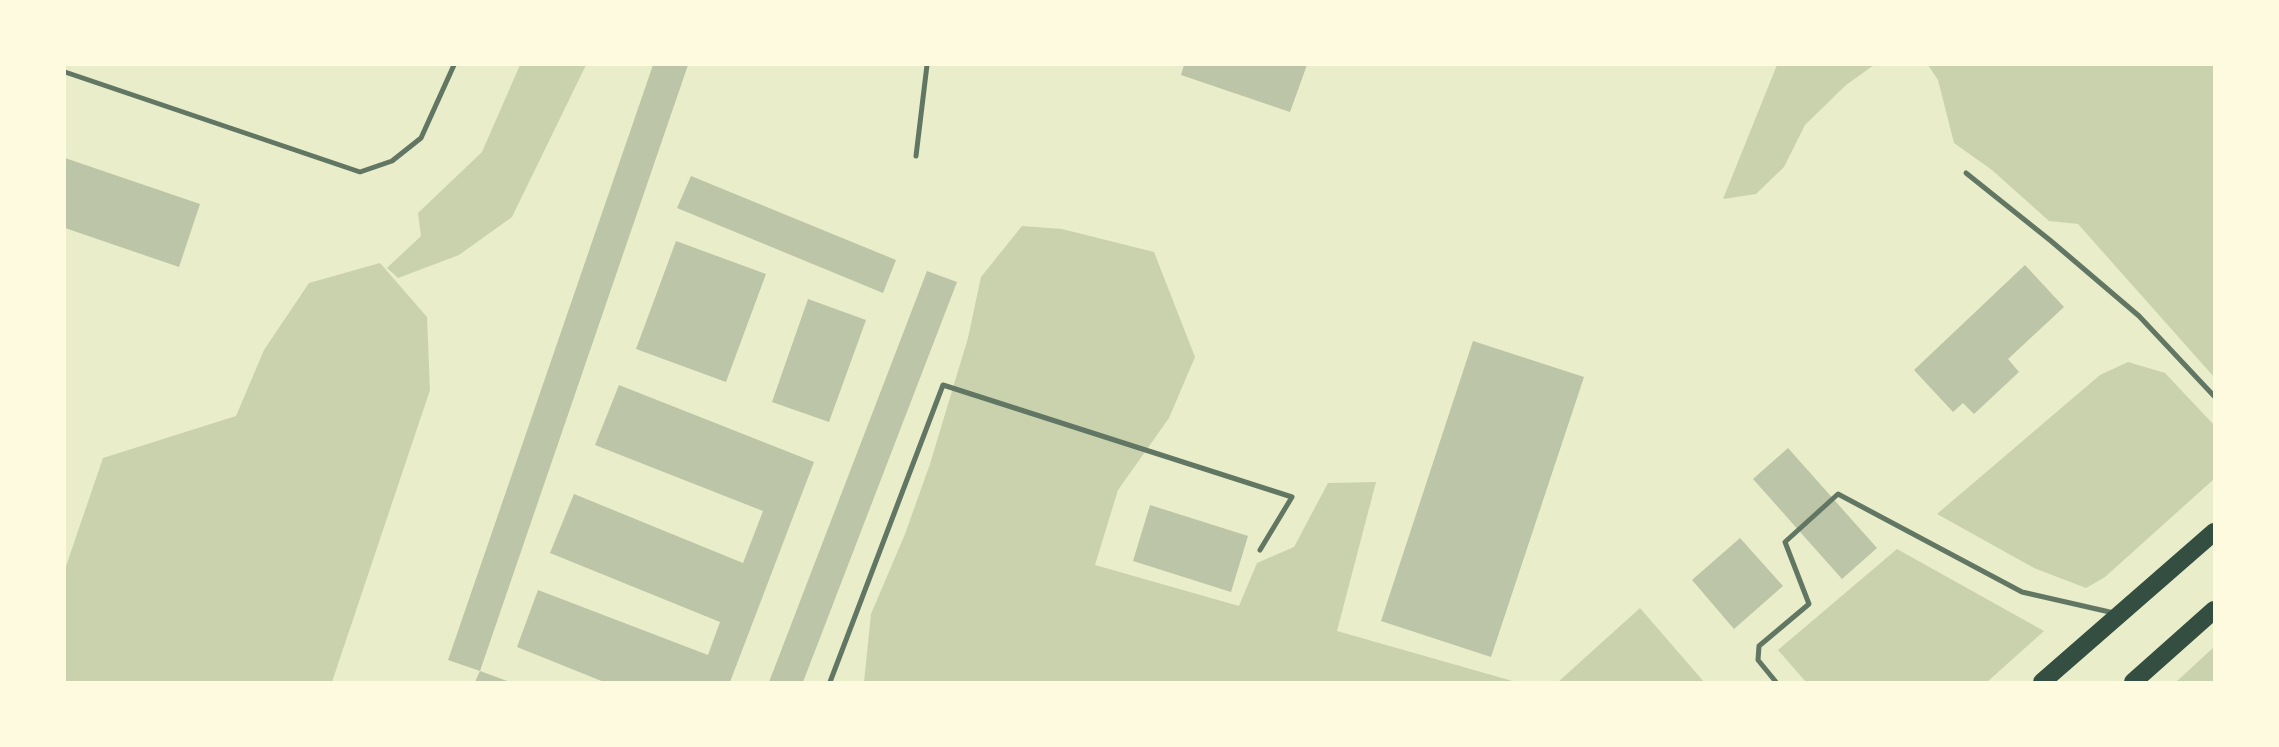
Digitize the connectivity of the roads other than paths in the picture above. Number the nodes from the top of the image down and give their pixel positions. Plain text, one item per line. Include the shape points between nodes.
1 (454, 65) edge
2 (927, 65) edge
3 (65, 72) edge
4 (915, 156) dead end
5 (1966, 173) dead end
6 (2214, 396) edge
7 (2214, 532) edge
8 (1259, 550) dead end
9 (2214, 610) edge
10 (2120, 615) junction
11 (830, 682) edge
12 (1776, 682) edge
13 (2042, 682) edge
14 (2133, 682) edge

1 - 3 lane via 421,138 392,161 360,172
2 - 4 lane
5 - 6 lane via 2139,316
7 - 10 main road
8 - 11 lane via 1292,497 943,385
9 - 14 main road
10 - 12 lane via 2022,592 1839,494 1785,542 1809,604 1759,646 1758,660
10 - 13 main road

